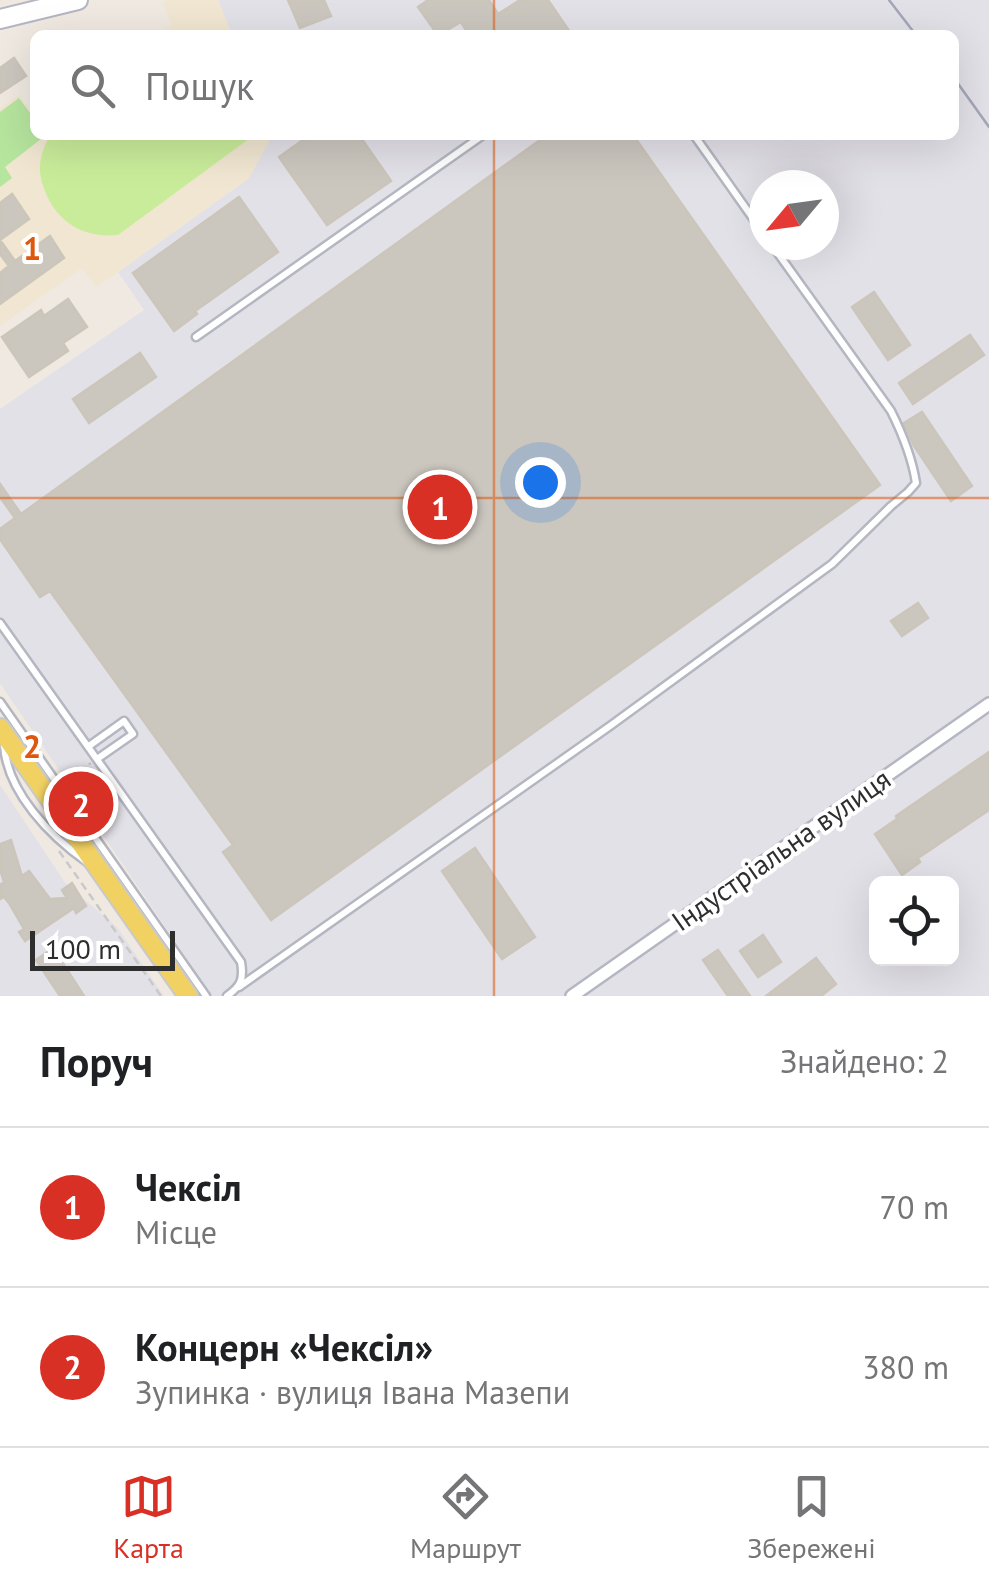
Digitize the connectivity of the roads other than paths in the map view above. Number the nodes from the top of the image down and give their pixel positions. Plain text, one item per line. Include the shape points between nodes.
1 (78, 0) edge
2 (0, 19) edge
3 (476, 140) edge
4 (698, 140) edge
5 (749, 213) edge
6 (783, 260) edge
7 (196, 337) dead end
8 (0, 623) edge
9 (0, 702) edge
10 (989, 704) edge
11 (1, 732) edge
12 (88, 746) junction
13 (98, 759) junction
14 (238, 991) edge
15 (188, 996) edge
16 (206, 996) edge
17 (227, 996) edge
18 (572, 996) edge

1 - 2 street
3 - 7 lane
4 - 5 lane
6 - 14 lane via 892,412 916,483 832,564
8 - 12 lane
9 - 16 lane
10 - 18 street, Індустріальна вулиця
11 - 15 main road
12 - 13 lane
12 - 13 lane via 124,721 134,734
13 - 14 lane via 241,962
14 - 17 lane

